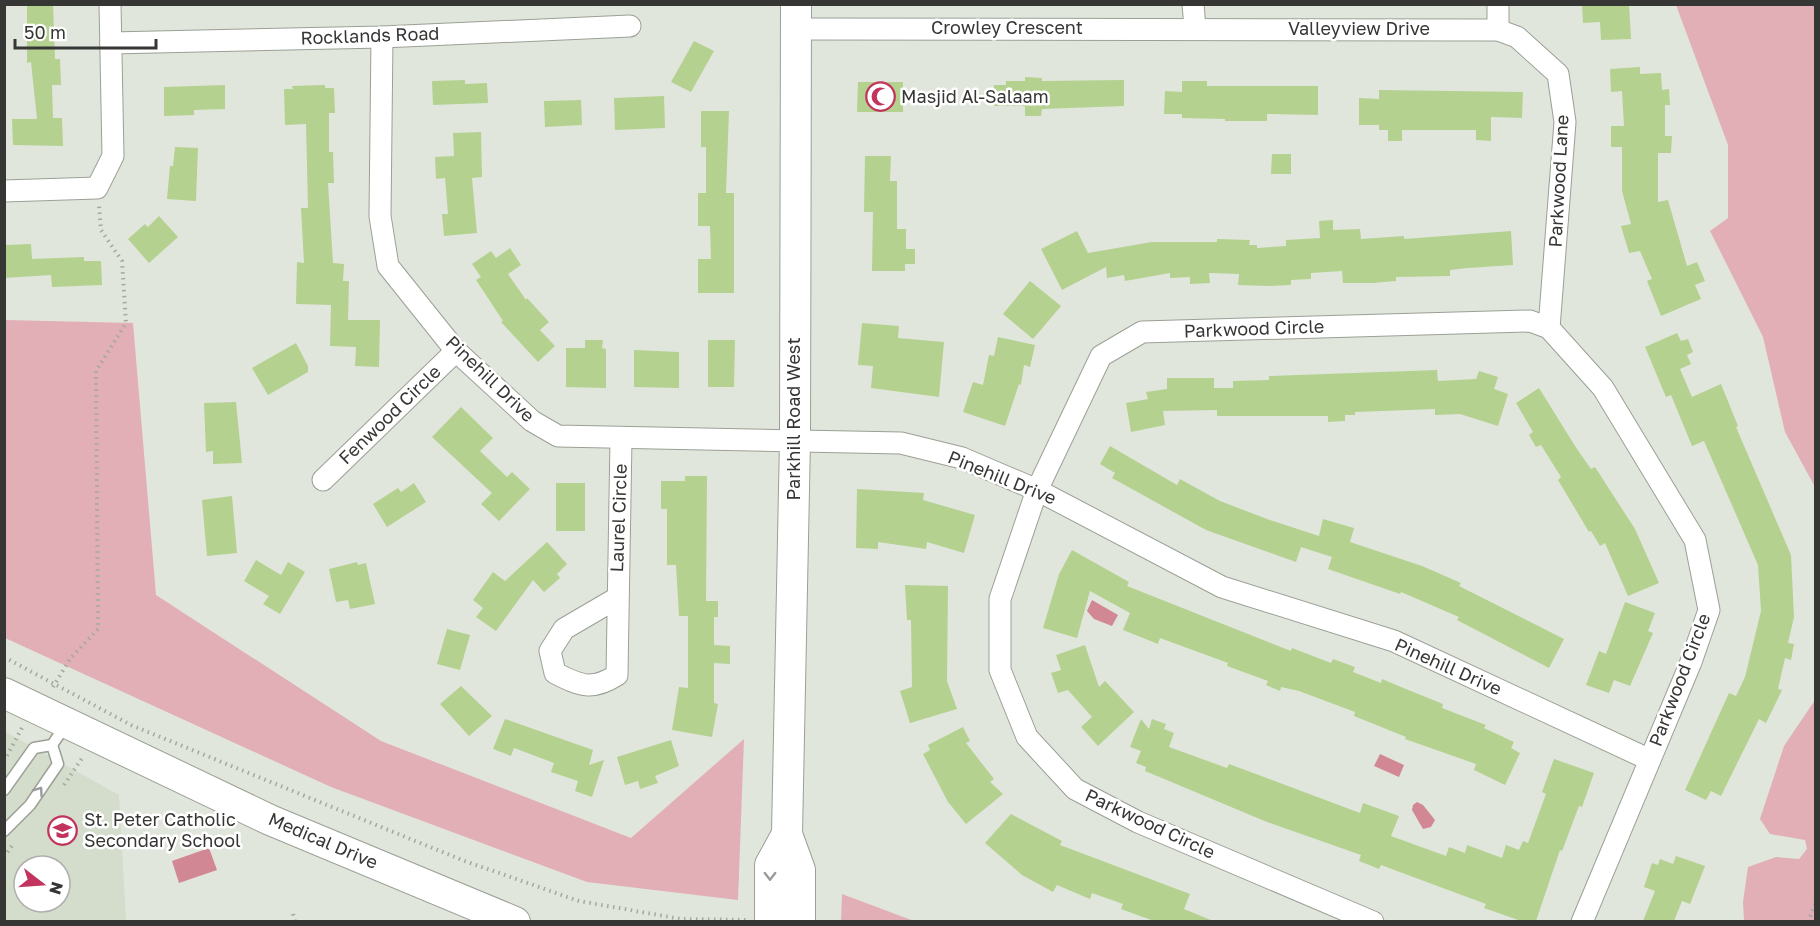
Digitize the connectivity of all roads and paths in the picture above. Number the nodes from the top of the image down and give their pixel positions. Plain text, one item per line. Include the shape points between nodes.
1 (110, 4) edge
2 (1193, 4) edge
3 (1498, 4) edge
4 (796, 17) edge
5 (630, 26) dead end
6 (1195, 28) junction
7 (1498, 30) junction
8 (382, 36) junction
9 (111, 43) junction
10 (97, 188) junction
11 (4, 191) edge
12 (1549, 328) junction
13 (456, 351) junction
14 (621, 439) junction
15 (795, 440) junction
16 (323, 480) dead end
17 (1037, 490) junction
18 (617, 598) dead end
19 (4, 657) edge
20 (4, 693) edge
21 (46, 697) junction
22 (60, 734) junction
23 (1648, 759) junction
24 (4, 761) edge
25 (4, 790) edge
26 (4, 831) edge
27 (787, 834) junction
28 (1815, 902) edge
29 (293, 914) dead end
30 (295, 921) edge
31 (515, 921) edge
32 (761, 921) edge
33 (800, 921) edge
34 (1373, 921) edge
35 (1582, 921) edge
36 (1808, 921) edge

1 - 9 street
2 - 6 street
3 - 7 street
4 - 6 street, Crowley Crescent
4 - 15 main road, Parkhill Road West
5 - 8 street, Rocklands Road
6 - 7 street, Valleyview Drive
7 - 12 street, Parkwood Lane via 1517,37 1558,74 1565,122
8 - 9 street, Rocklands Road
8 - 13 street, Pinehill Drive via 380,216 388,266
9 - 10 street via 113,156
10 - 11 street
10 - 21 path via 101,230 122,261 126,323 96,370 98,629 70,659
12 - 17 street, Parkwood Circle via 1530,321 1142,332 1101,356
12 - 23 street, Parkwood Circle via 1603,388 1695,540 1709,610 1691,662
13 - 14 street, Pinehill Drive via 532,421 558,436
13 - 16 street, Fenwood Circle
14 - 15 street, Pinehill Drive
14 - 18 street, Laurel Circle
15 - 17 street, Pinehill Drive via 901,443 962,458
15 - 27 main road, Parkhill Road West
17 - 23 street, Pinehill Drive via 1222,587 1394,641
17 - 34 street, Parkwood Circle via 1000,599 1000,670 1028,737 1075,789 1138,822
19 - 21 path
20 - 21 main road, Medical Drive
21 - 22 main road, Medical Drive
21 - 24 path via 22,728
21 - 32 path via 131,725 462,860 579,901 681,919
22 - 25 lane via 34,748
26 -> 22 lane via 30,805 58,764
22 - 31 main road, Medical Drive
23 - 35 street, Parkwood Circle
27 -> 32 main road, Parkhill Road West via 770,865
27 - 33 main road, Parkhill Road West via 800,870
28 - 36 path
29 - 30 path

